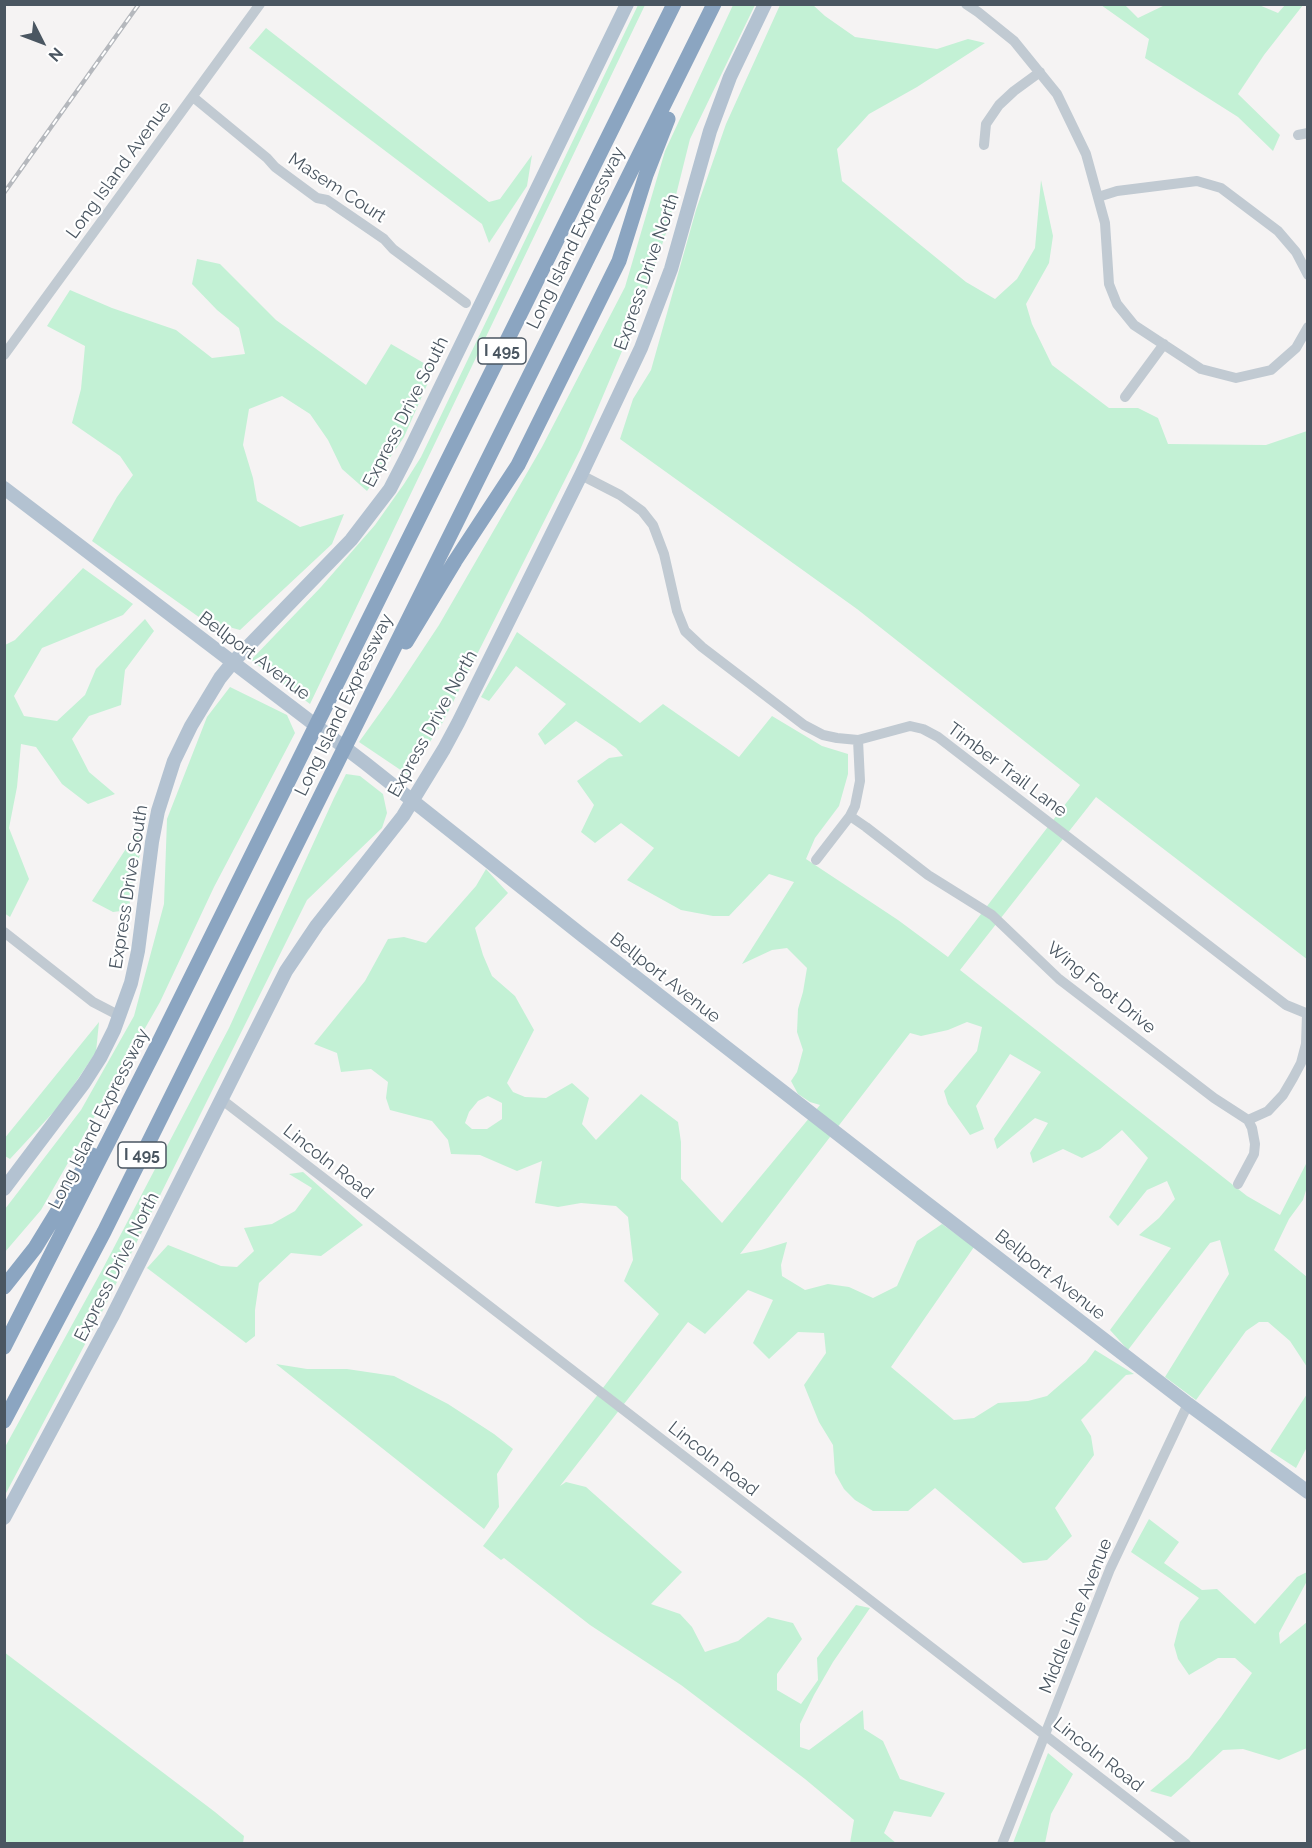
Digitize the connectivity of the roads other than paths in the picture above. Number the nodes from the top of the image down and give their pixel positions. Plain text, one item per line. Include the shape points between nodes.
1 (260, 4) edge
2 (627, 4) edge
3 (672, 4) edge
4 (714, 4) edge
5 (765, 4) edge
6 (966, 4) edge
7 (686, 62) junction
8 (1040, 72) junction
9 (193, 97) junction
10 (984, 145) dead end
11 (1098, 197) junction
12 (1308, 275) edge
13 (466, 303) dead end
14 (1308, 327) edge
15 (1164, 344) junction
16 (4, 355) edge
17 (1125, 397) dead end
18 (581, 475) junction
19 (4, 488) edge
20 (233, 662) junction
21 (384, 667) junction
22 (858, 740) junction
23 (413, 800) junction
24 (850, 816) junction
25 (816, 860) dead end
26 (4, 932) edge
27 (1307, 1014) edge
28 (120, 1016) junction
29 (132, 1096) junction
30 (221, 1100) junction
31 (1248, 1120) junction
32 (1238, 1185) dead end
33 (4, 1189) edge
34 (4, 1287) edge
35 (4, 1347) edge
36 (1188, 1404) junction
37 (4, 1421) edge
38 (1308, 1492) edge
39 (4, 1518) edge
40 (1045, 1735) junction
41 (1002, 1844) edge
42 (1186, 1844) edge

1 - 9 street, Long Island Avenue
2 - 20 main road, Express Drive South via 390,489 351,540
3 - 29 highway, Long Island Expressway / I 495
4 - 7 highway, Long Island Expressway / I 495
5 - 18 main road, Express Drive North via 730,76 710,131 657,309
6 - 8 street via 1014,42
7 - 21 highway, Long Island Expressway / I 495
7 - 21 highway via 680,91 654,151 619,261 518,465 407,642
8 - 10 street via 999,105 986,124
8 - 11 street via 1057,94 1086,154
9 - 13 street, Masem Court via 275,167 384,239
9 - 16 street, Long Island Avenue
11 - 12 street via 1117,191 1197,182 1221,188 1278,231 1296,252
11 - 15 street via 1105,223 1109,284 1117,304 1134,325
14 - 15 street via 1296,348 1271,370 1236,378 1201,369
15 - 17 street
18 - 22 street, Timber Trail Lane via 620,495 653,525 685,631 804,725 823,735
18 - 23 main road, Express Drive North via 458,723
19 - 20 main road, Bellport Avenue
20 - 23 main road, Bellport Avenue
20 - 28 main road, Express Drive South via 191,726 163,793 152,842 138,951
21 - 37 highway, Long Island Expressway / I 495 via 104,1232
22 - 24 street via 860,781
22 - 27 street, Timber Trail Lane via 910,726 938,737 1286,1005
23 - 30 main road, Express Drive North via 296,953
23 - 36 main road, Bellport Avenue
24 - 25 street
24 - 31 street, Wing Foot Drive via 928,875 992,915 1059,979
26 - 28 street via 93,1002
27 - 31 street via 1306,1044 1293,1078 1268,1112
28 - 33 main road, Express Drive South via 89,1077
29 - 34 highway via 35,1248
29 - 35 highway, Long Island Expressway / I 495
30 - 39 main road, Express Drive North via 112,1317
30 - 40 street, Lincoln Road
31 - 32 street via 1254,1154
36 - 38 main road, Bellport Avenue
36 - 40 street, Middle Line Avenue via 1110,1569
40 - 41 street, Middle Line Avenue
40 - 42 street, Lincoln Road

